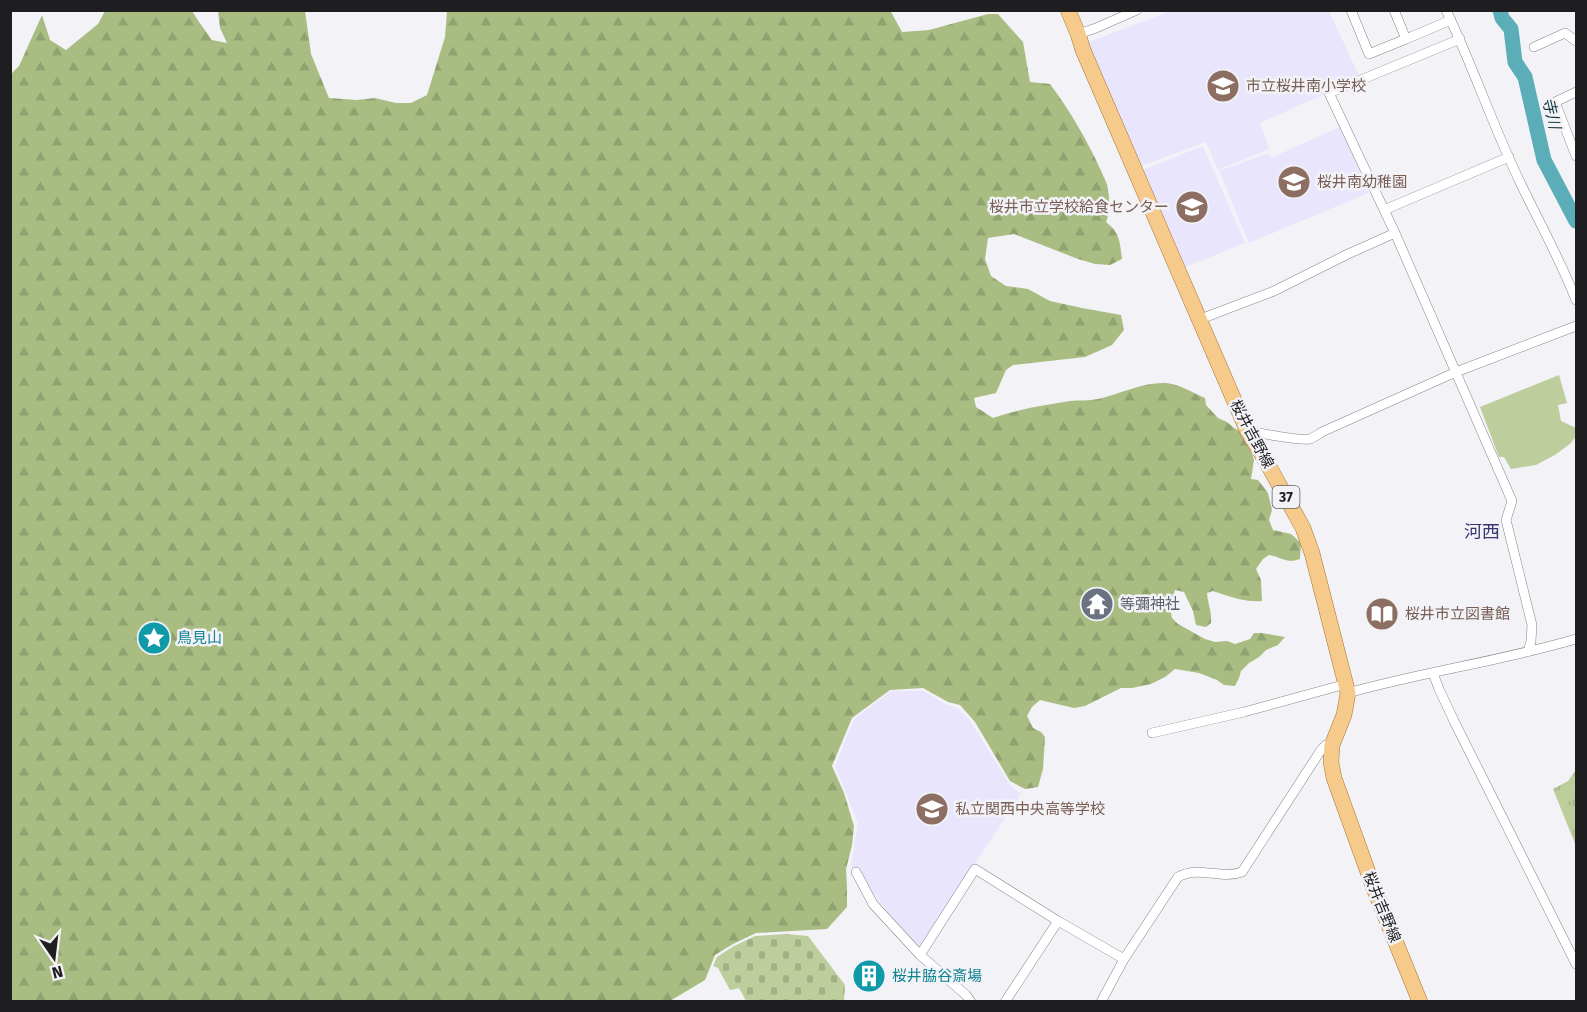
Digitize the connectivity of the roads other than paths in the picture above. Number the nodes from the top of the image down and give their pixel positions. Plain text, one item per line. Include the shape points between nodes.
1 (1068, 10) edge
2 (1137, 10) edge
3 (1351, 10) edge
4 (1394, 10) edge
5 (1446, 10) edge
6 (1451, 20) junction
7 (1078, 34) junction
8 (1406, 39) junction
9 (1460, 39) junction
10 (1576, 41) edge
11 (1534, 47) dead end
12 (1576, 92) edge
13 (1576, 156) edge
14 (1509, 157) junction
15 (1384, 210) junction
16 (1395, 233) junction
17 (1576, 269) edge
18 (1566, 273) junction
19 (1576, 300) edge
20 (1198, 320) junction
21 (1576, 326) edge
22 (1456, 372) junction
23 (1247, 430) junction
24 (1576, 639) edge
25 (1528, 652) junction
26 (1433, 673) junction
27 (1347, 689) junction
28 (1152, 733) dead end
29 (1332, 745) junction
30 (856, 872) dead end
31 (1058, 921) junction
32 (1572, 941) edge
33 (920, 955) junction
34 (1124, 959) junction
35 (1576, 964) edge
36 (971, 1002) edge
37 (1005, 1002) edge
38 (1101, 1002) edge
39 (1420, 1002) edge

1 - 7 main road, 桜井吉野線 / 37
2 - 7 street
3 - 8 street via 1369,54
4 - 8 street
5 - 6 street
6 - 8 street
6 - 9 street
7 - 20 main road, 桜井吉野線 / 37
9 - 14 street
9 - 15 street via 1329,93
10 - 11 street via 1565,33
12 - 13 street via 1556,102
14 - 15 street
14 - 18 street
15 - 16 street
16 - 20 street via 1274,291
16 - 22 street
17 - 18 street
18 - 19 street
20 - 23 main road, 桜井吉野線 / 37
21 - 22 street
22 - 23 street via 1310,439
22 - 25 street via 1512,501 1506,520 1532,625
23 - 27 main road, 桜井吉野線 / 37 via 1303,528
24 - 25 street
25 - 26 street
26 - 27 street
26 - 32 street via 1454,721
27 - 28 street
27 - 29 main road, 桜井吉野線 / 37 via 1344,715
29 - 34 street via 1321,750 1242,872 1198,871 1178,877
29 - 39 main road, 桜井吉野線 / 37 via 1334,778
30 - 33 street via 873,904
31 - 33 street via 975,869
31 - 34 street
31 - 37 street
32 - 35 street
33 - 36 street
34 - 38 street

